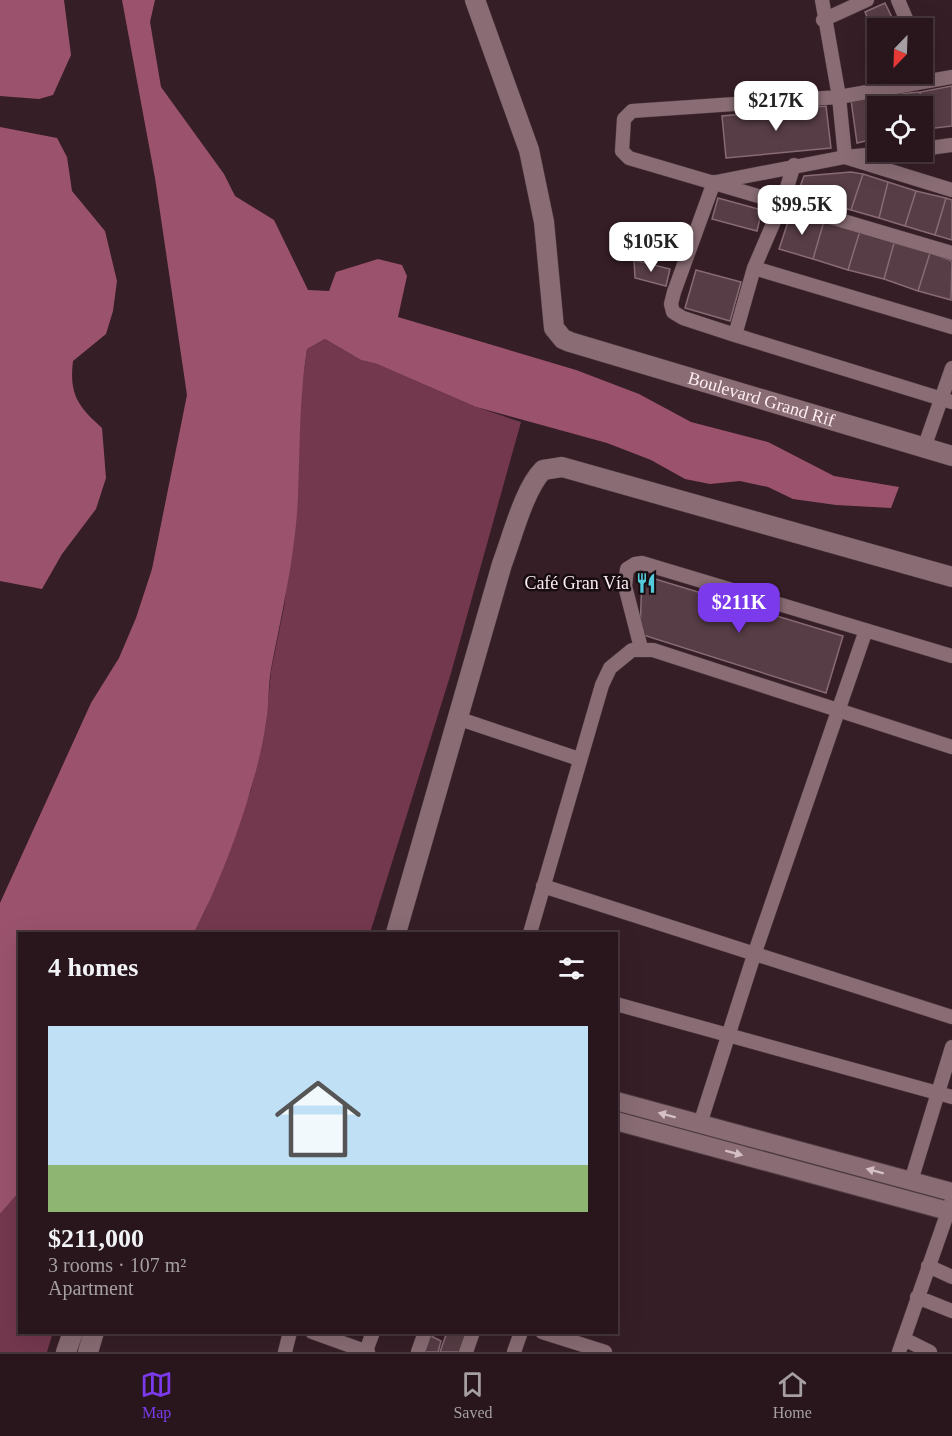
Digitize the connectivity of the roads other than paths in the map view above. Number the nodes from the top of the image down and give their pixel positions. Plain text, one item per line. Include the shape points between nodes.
1 (475, 0) edge
2 (822, 0) edge
3 (867, 0) edge
4 (898, 0) edge
5 (906, 18) edge
6 (823, 20) junction
7 (952, 76) edge
8 (933, 77) edge
9 (893, 84) edge
10 (839, 97) junction
11 (952, 145) edge
12 (933, 147) edge
13 (867, 155) edge
14 (845, 157) junction
15 (794, 165) junction
16 (714, 182) junction
17 (952, 190) edge
18 (782, 203) junction
19 (952, 253) edge
20 (754, 268) junction
21 (952, 327) edge
22 (735, 335) junction
23 (952, 368) edge
24 (947, 400) edge
25 (924, 448) junction
26 (952, 456) edge
27 (952, 577) edge
28 (866, 630) junction
29 (641, 648) junction
30 (952, 656) edge
31 (839, 710) junction
32 (460, 719) junction
33 (952, 747) edge
34 (579, 759) junction
35 (543, 886) junction
36 (396, 932) edge
37 (530, 932) edge
38 (754, 955) junction
39 (618, 1005) edge
40 (952, 1017) edge
41 (729, 1034) junction
42 (952, 1047) edge
43 (937, 1093) junction
44 (952, 1097) edge
45 (618, 1102) edge
46 (618, 1122) edge
47 (700, 1124) junction
48 (910, 1181) junction
49 (952, 1192) edge
50 (951, 1208) edge
51 (928, 1266) junction
52 (952, 1277) edge
53 (917, 1297) junction
54 (952, 1311) edge
55 (72, 1334) edge
56 (93, 1334) edge
57 (290, 1334) edge
58 (315, 1334) edge
59 (372, 1334) edge
60 (424, 1334) edge
61 (472, 1334) edge
62 (520, 1334) edge
63 (549, 1334) edge
64 (560, 1337) junction
65 (902, 1345) edge
66 (337, 1347) edge
67 (66, 1352) edge
68 (88, 1352) edge
69 (285, 1352) edge
70 (367, 1352) edge
71 (418, 1352) edge
72 (466, 1352) edge
73 (514, 1352) edge
74 (556, 1352) edge
75 (605, 1352) edge
76 (930, 1352) edge

1 - 25 main road, Boulevard Grand Rif via 529,150 544,222 557,335
2 - 6 street
3 - 6 street
4 - 5 street
6 - 10 street
7 - 8 street
9 - 10 street
10 - 14 street
10 - 16 street via 626,114 622,151 626,157
11 - 12 street
13 - 14 street
14 - 15 street
14 - 17 street
15 - 16 street
15 - 18 street
16 - 18 street
16 - 22 street via 671,309 683,318
18 - 19 street
18 - 20 street
20 - 21 street
20 - 22 street
22 - 24 street
23 - 24 street
24 - 25 street
25 - 26 main road, Boulevard Grand Rif
27 - 32 main road via 555,466 543,470 535,480 496,584
28 - 29 street via 642,563 627,570 625,586
28 - 30 street
28 - 31 street
29 - 31 street
29 - 34 street via 624,655 605,676
31 - 33 street
31 - 38 street
32 - 34 street
32 - 36 main road
34 - 35 street
35 - 37 street
35 - 38 street
38 - 40 street
38 - 41 street
39 - 41 street
41 - 43 street
41 - 47 street
42 - 43 street
43 - 44 street
43 - 48 street
47 -> 45 street
46 -> 50 street
48 -> 47 street
48 - 49 street
50 - 51 street
51 - 52 street
51 - 53 street
53 - 54 street
53 - 65 street
55 - 67 main road
56 - 68 main road
57 - 69 street
58 - 66 street
59 - 70 street
60 - 71 street
61 - 72 street
62 - 73 street
63 - 64 street
64 - 74 street
64 - 75 street
65 - 76 street
66 - 70 street

